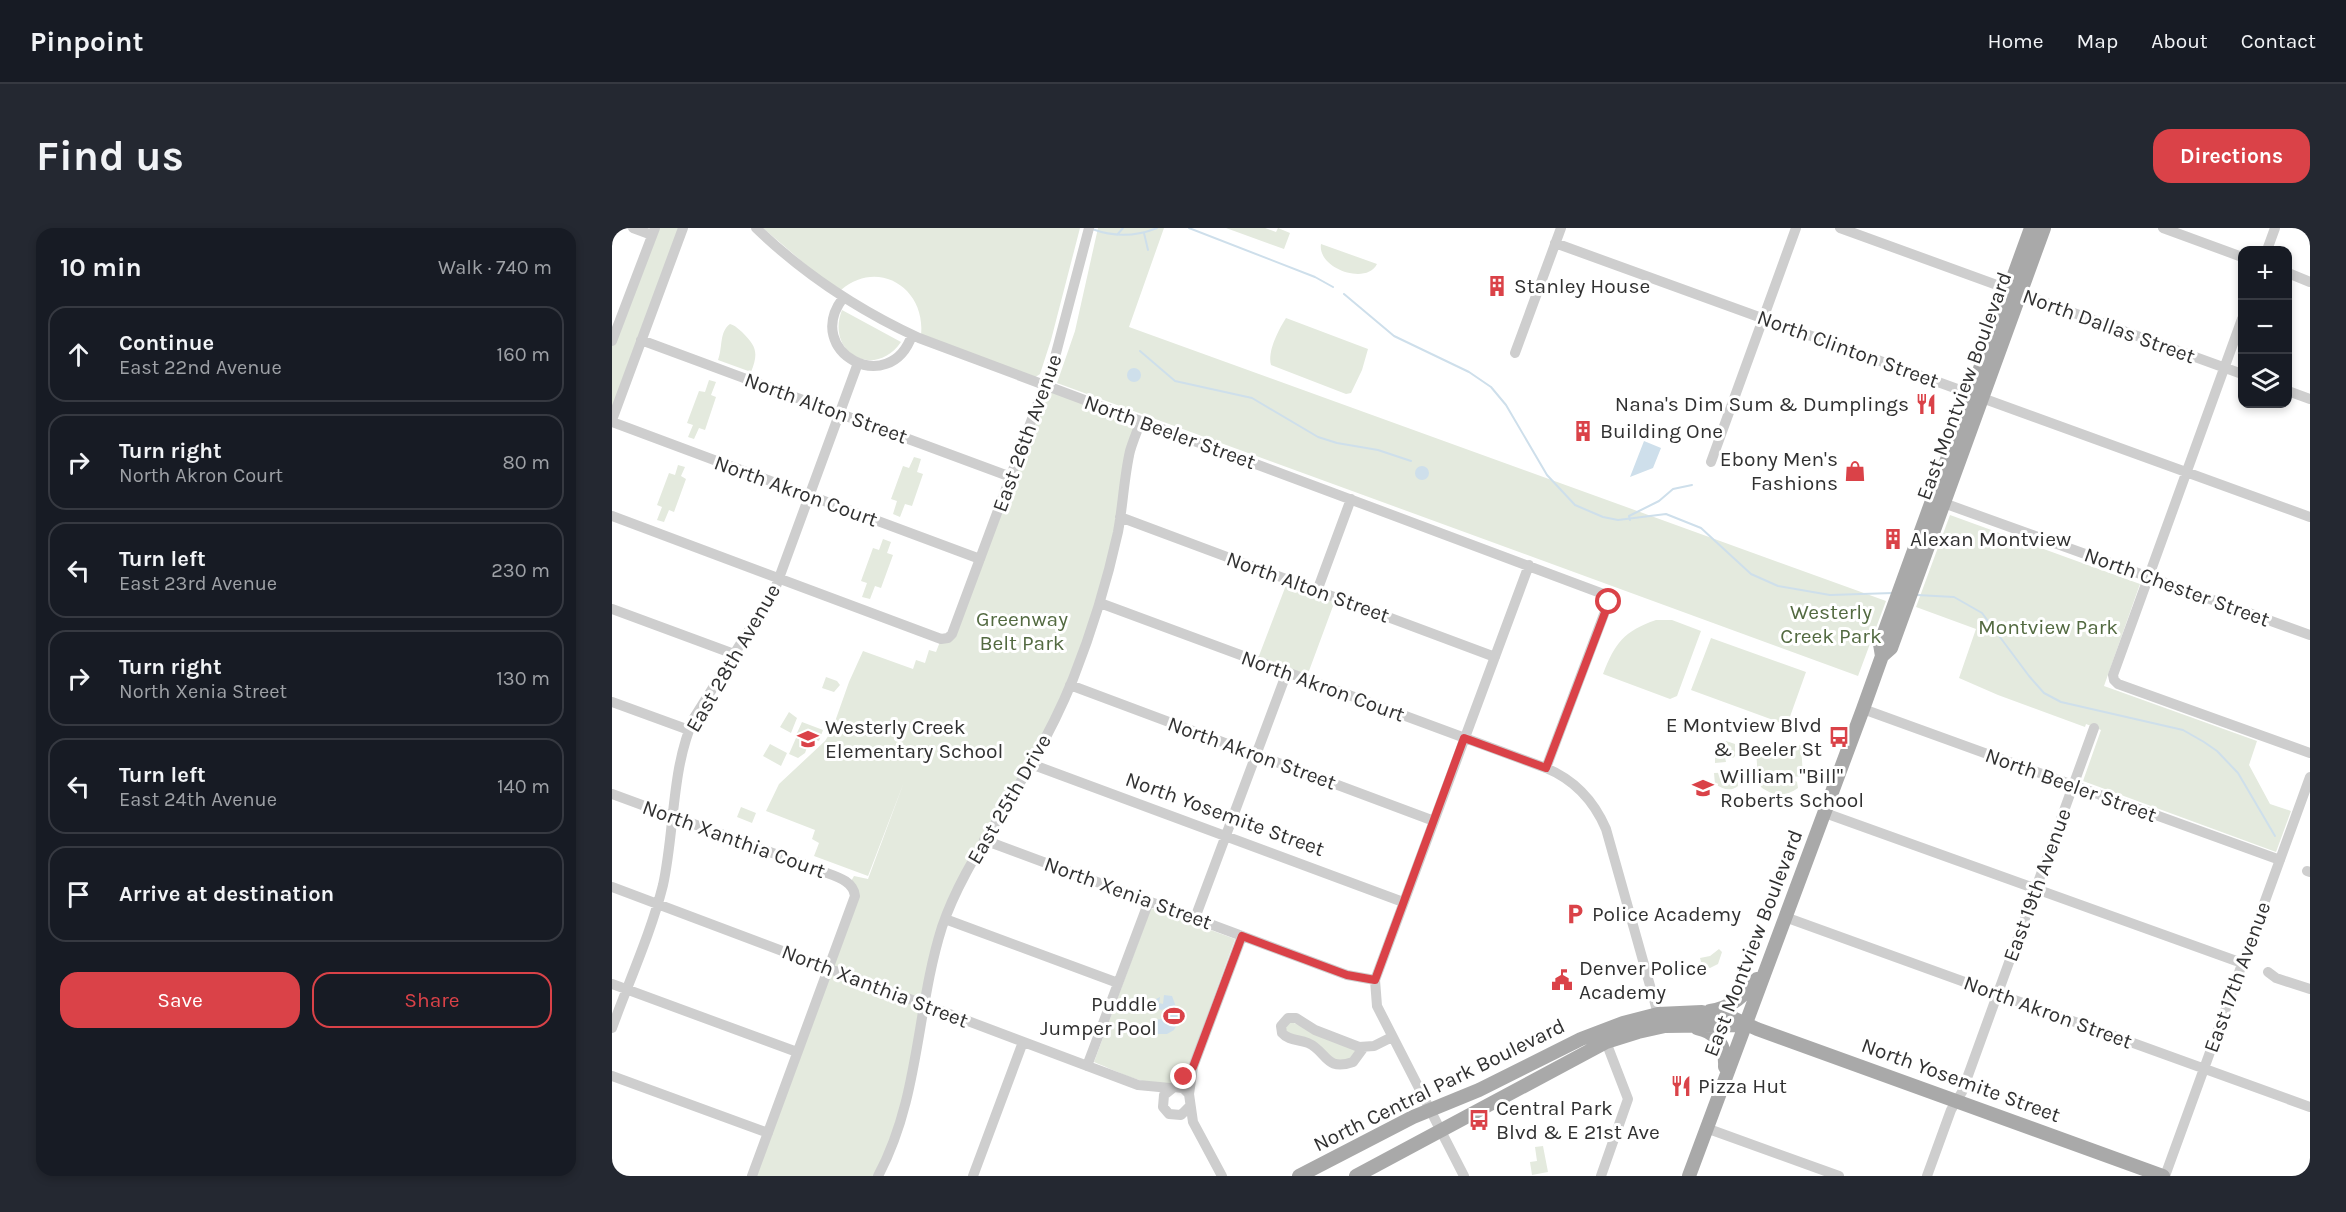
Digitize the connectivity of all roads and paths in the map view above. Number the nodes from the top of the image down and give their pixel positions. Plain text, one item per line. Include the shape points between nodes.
1 (633, 228) edge
2 (683, 228) edge
3 (756, 228) edge
4 (1089, 228) edge
5 (1561, 228) edge
6 (1796, 228) edge
7 (1840, 228) edge
8 (2031, 228) edge
9 (2044, 228) edge
10 (2163, 228) edge
11 (2276, 228) edge
12 (653, 231) edge
13 (1555, 243) junction
14 (2269, 246) edge
15 (2238, 256) edge
16 (2292, 275) edge
17 (2310, 282) edge
18 (2014, 292) junction
19 (843, 298) junction
20 (1764, 318) junction
21 (2238, 330) edge
22 (912, 335) junction
23 (641, 340) junction
24 (612, 341) edge
25 (1515, 353) dead end
26 (858, 363) junction
27 (2225, 367) junction
28 (2238, 372) edge
29 (1045, 386) junction
30 (2292, 392) edge
31 (1976, 396) junction
32 (2310, 399) edge
33 (840, 414) junction
34 (612, 421) edge
35 (1141, 421) junction
36 (1711, 462) dead end
37 (2187, 472) junction
38 (1011, 477) junction
39 (810, 496) junction
40 (1351, 499) junction
41 (1938, 501) junction
42 (612, 516) edge
43 (2310, 517) edge
44 (1120, 518) junction
45 (980, 559) junction
46 (1529, 565) junction
47 (2149, 577) junction
48 (779, 578) junction
49 (1317, 591) junction
50 (1100, 603) junction
51 (612, 609) edge
52 (2310, 635) edge
53 (734, 654) junction
54 (1495, 657) junction
55 (1287, 672) junction
56 (1070, 685) junction
57 (612, 702) edge
58 (1863, 709) junction
59 (2094, 728) dead end
60 (688, 730) junction
61 (1464, 738) junction
62 (2310, 753) edge
63 (1256, 754) junction
64 (1031, 764) junction
65 (1546, 768) junction
66 (2310, 777) edge
67 (2074, 786) junction
68 (612, 794) edge
69 (1825, 813) junction
70 (673, 816) junction
71 (1434, 821) junction
72 (1226, 836) junction
73 (984, 840) junction
74 (2280, 860) junction
75 (612, 887) edge
76 (2035, 889) junction
77 (1149, 901) junction
78 (1403, 902) junction
79 (657, 904) junction
80 (1785, 917) junction
81 (945, 918) junction
82 (1195, 918) junction
83 (1242, 936) junction
84 (2242, 963) junction
85 (1765, 968) junction
86 (828, 969) junction
87 (2268, 972) dead end
88 (1375, 980) junction
89 (1118, 983) junction
90 (612, 984) edge
91 (626, 989) junction
92 (2310, 989) edge
93 (1998, 993) junction
94 (923, 1004) junction
95 (1702, 1012) junction
96 (1658, 1014) junction
97 (1678, 1025) junction
98 (1744, 1025) junction
99 (612, 1028) edge
100 (1392, 1037) junction
101 (1023, 1042) junction
102 (1606, 1042) junction
103 (1364, 1047) junction
104 (797, 1053) junction
105 (1087, 1066) junction
106 (1193, 1067) junction
107 (2204, 1068) junction
108 (612, 1076) edge
109 (1724, 1078) junction
110 (1138, 1085) junction
111 (1172, 1088) junction
112 (1189, 1094) junction
113 (1957, 1101) junction
114 (1162, 1103) junction
115 (1190, 1106) junction
116 (2310, 1107) edge
117 (1429, 1112) junction
118 (1177, 1116) junction
119 (1706, 1128) junction
120 (1440, 1132) junction
121 (768, 1133) junction
122 (1202, 1138) junction
123 (883, 1175) edge
124 (752, 1176) edge
125 (973, 1176) edge
126 (1222, 1176) edge
127 (1299, 1176) edge
128 (1356, 1176) edge
129 (1464, 1176) edge
130 (1600, 1176) edge
131 (1689, 1176) edge
132 (1839, 1176) edge
133 (1927, 1176) edge
134 (2164, 1176) edge

1 - 12 street
2 - 23 street
3 - 19 street, North Beeler Street
4 - 29 street, East 26th Avenue
5 - 13 street
6 - 20 street
7 - 18 street, North Dallas Street
8 - 18 main road, East Montview Boulevard
9 - 18 main road, East Montview Boulevard
10 - 15 street
11 - 14 street
12 - 24 street
13 - 20 street, North Clinton Street
13 - 25 street
16 - 17 street
18 - 27 street, North Dallas Street
18 - 31 main road, East Montview Boulevard
19 - 22 street, North Beeler Street
19 - 26 street via 833,315 832,331 839,348
20 - 31 street, North Clinton Street
20 - 36 street
21 - 27 street
22 - 26 street via 900,356 889,362 867,366
22 - 29 street, North Beeler Street
23 - 33 street, North Alton Street
23 - 34 street
26 - 33 street, East 28th Avenue
27 - 28 street, North Dallas Street
27 - 37 street
29 - 35 street, North Beeler Street
29 - 38 street, East 26th Avenue
30 - 32 street
31 - 37 street, North Clinton Street
31 - 41 main road, East Montview Boulevard
33 - 38 street, North Alton Street
33 - 39 street, East 28th Avenue
34 - 39 street, North Akron Court
35 - 40 street, North Beeler Street
35 - 44 street, East 25th Drive via 1130,452
37 - 43 street, North Clinton Street
37 - 47 street
38 - 45 street, East 26th Avenue
39 - 45 street, North Akron Court
39 - 48 street, East 28th Avenue
40 - 46 street, North Beeler Street
40 - 49 street
41 - 47 street, North Chester Street
41 - 58 main road, East Montview Boulevard via 1900,606 1891,648 1882,656
42 - 48 street
44 - 49 street, North Alton Street
44 - 50 street, East 25th Drive
45 - 48 street, East 26th Avenue via 952,634 941,639
46 - 54 street
46 - 65 street, North Beeler Street via 1606,595 1609,602
47 - 52 street, North Chester Street
47 - 62 street via 2114,680
48 - 53 street, East 28th Avenue
49 - 54 street, North Alton Street
50 - 55 street, North Akron Court
50 - 56 street, East 25th Drive
51 - 53 street
53 - 60 street, East 28th Avenue
54 - 61 street
55 - 61 street, North Akron Court
55 - 63 street
56 - 63 street, North Akron Street
56 - 64 street, East 25th Drive
57 - 60 street
58 - 67 street, North Beeler Street
58 - 69 main road, East Montview Boulevard
59 - 67 street, East 19th Avenue
60 - 70 street, East 28th Avenue
61 - 65 street, North Akron Court
61 - 71 street
63 - 71 street, North Akron Street
63 - 72 street
64 - 72 street, North Yosemite Street
64 - 73 street, East 25th Drive
65 - 96 street, North Akron Court via 1586,794 1602,818
66 - 74 street, East 17th Avenue
67 - 74 street, North Beeler Street
67 - 76 street, East 19th Avenue
68 - 70 street, North Xanthia Court
69 - 76 street
69 - 80 main road, East Montview Boulevard
70 - 79 street, East 28th Avenue
70 - 86 street, North Xanthia Court via 850,883 855,896
71 - 78 street
72 - 78 street, North Yosemite Street
72 - 82 street
73 - 77 street, North Xenia Street
73 - 81 street, East 25th Drive
74 - 84 street, East 17th Avenue
75 - 79 street, North Xanthia Street
76 - 84 street
76 - 93 street, East 19th Avenue
77 - 82 street, North Xenia Street
77 - 89 street
78 - 88 street
79 - 86 street, North Xanthia Street
79 - 91 street, East 28th Avenue
80 - 85 main road, East Montview Boulevard
80 - 93 street, North Akron Street
81 - 89 street
81 - 94 street, East 25th Drive
82 - 83 street, North Xenia Street
83 - 88 street, North Xenia Street via 1347,975
83 - 106 street
84 - 107 street, East 17th Avenue
85 - 95 main road via 1735,1002 1719,1010
85 - 98 main road, East Montview Boulevard
86 - 94 street, North Xanthia Street
86 - 104 street
87 - 92 street
88 - 100 street via 1377,1006
89 - 105 street
90 - 91 street
91 - 99 street, East 28th Avenue
91 - 104 street
93 - 107 street, North Akron Street
93 - 113 street, East 19th Avenue
94 - 101 street, North Xanthia Street
94 - 123 street, East 25th Drive via 908,1098
95 - 96 main road, North Central Park Boulevard
95 - 98 main road, North Central Park Boulevard via 1733,1018
96 - 117 main road, North Central Park Boulevard via 1581,1039
97 - 98 main road, North Central Park Boulevard
97 - 102 main road, North Central Park Boulevard
97 - 109 main road via 1703,1029 1719,1041 1725,1056
98 - 109 main road, East Montview Boulevard
98 - 113 main road, North Yosemite Street
100 - 103 street
100 - 117 street
101 - 105 street, North Xanthia Street
101 - 125 street
102 - 120 main road, North Central Park Boulevard
102 - 130 street via 1628,1099
103 - 103 street via 1315,1030 1296,1018 1288,1018 1281,1026 1284,1036 1308,1043 1335,1064 1353,1062
104 - 121 street
105 - 110 street, North Xanthia Street
106 - 111 street
106 - 112 street
107 - 116 street, North Akron Street
107 - 134 street, East 17th Avenue
108 - 121 street
109 - 119 main road, East Montview Boulevard
110 - 111 street, North Xanthia Street
110 - 114 street, North Xanthia Street
111 - 112 street via 1183,1088
111 - 114 street
112 - 115 street
113 - 133 street, East 19th Avenue
113 - 134 main road, North Yosemite Street
114 - 118 street via 1169,1114
115 - 118 street
115 - 122 street
117 - 120 street
117 - 127 main road, North Central Park Boulevard
118 - 122 street
119 - 131 main road, East Montview Boulevard
119 - 132 street
120 - 128 main road, North Central Park Boulevard
120 - 129 street
121 - 124 street
122 - 126 street

